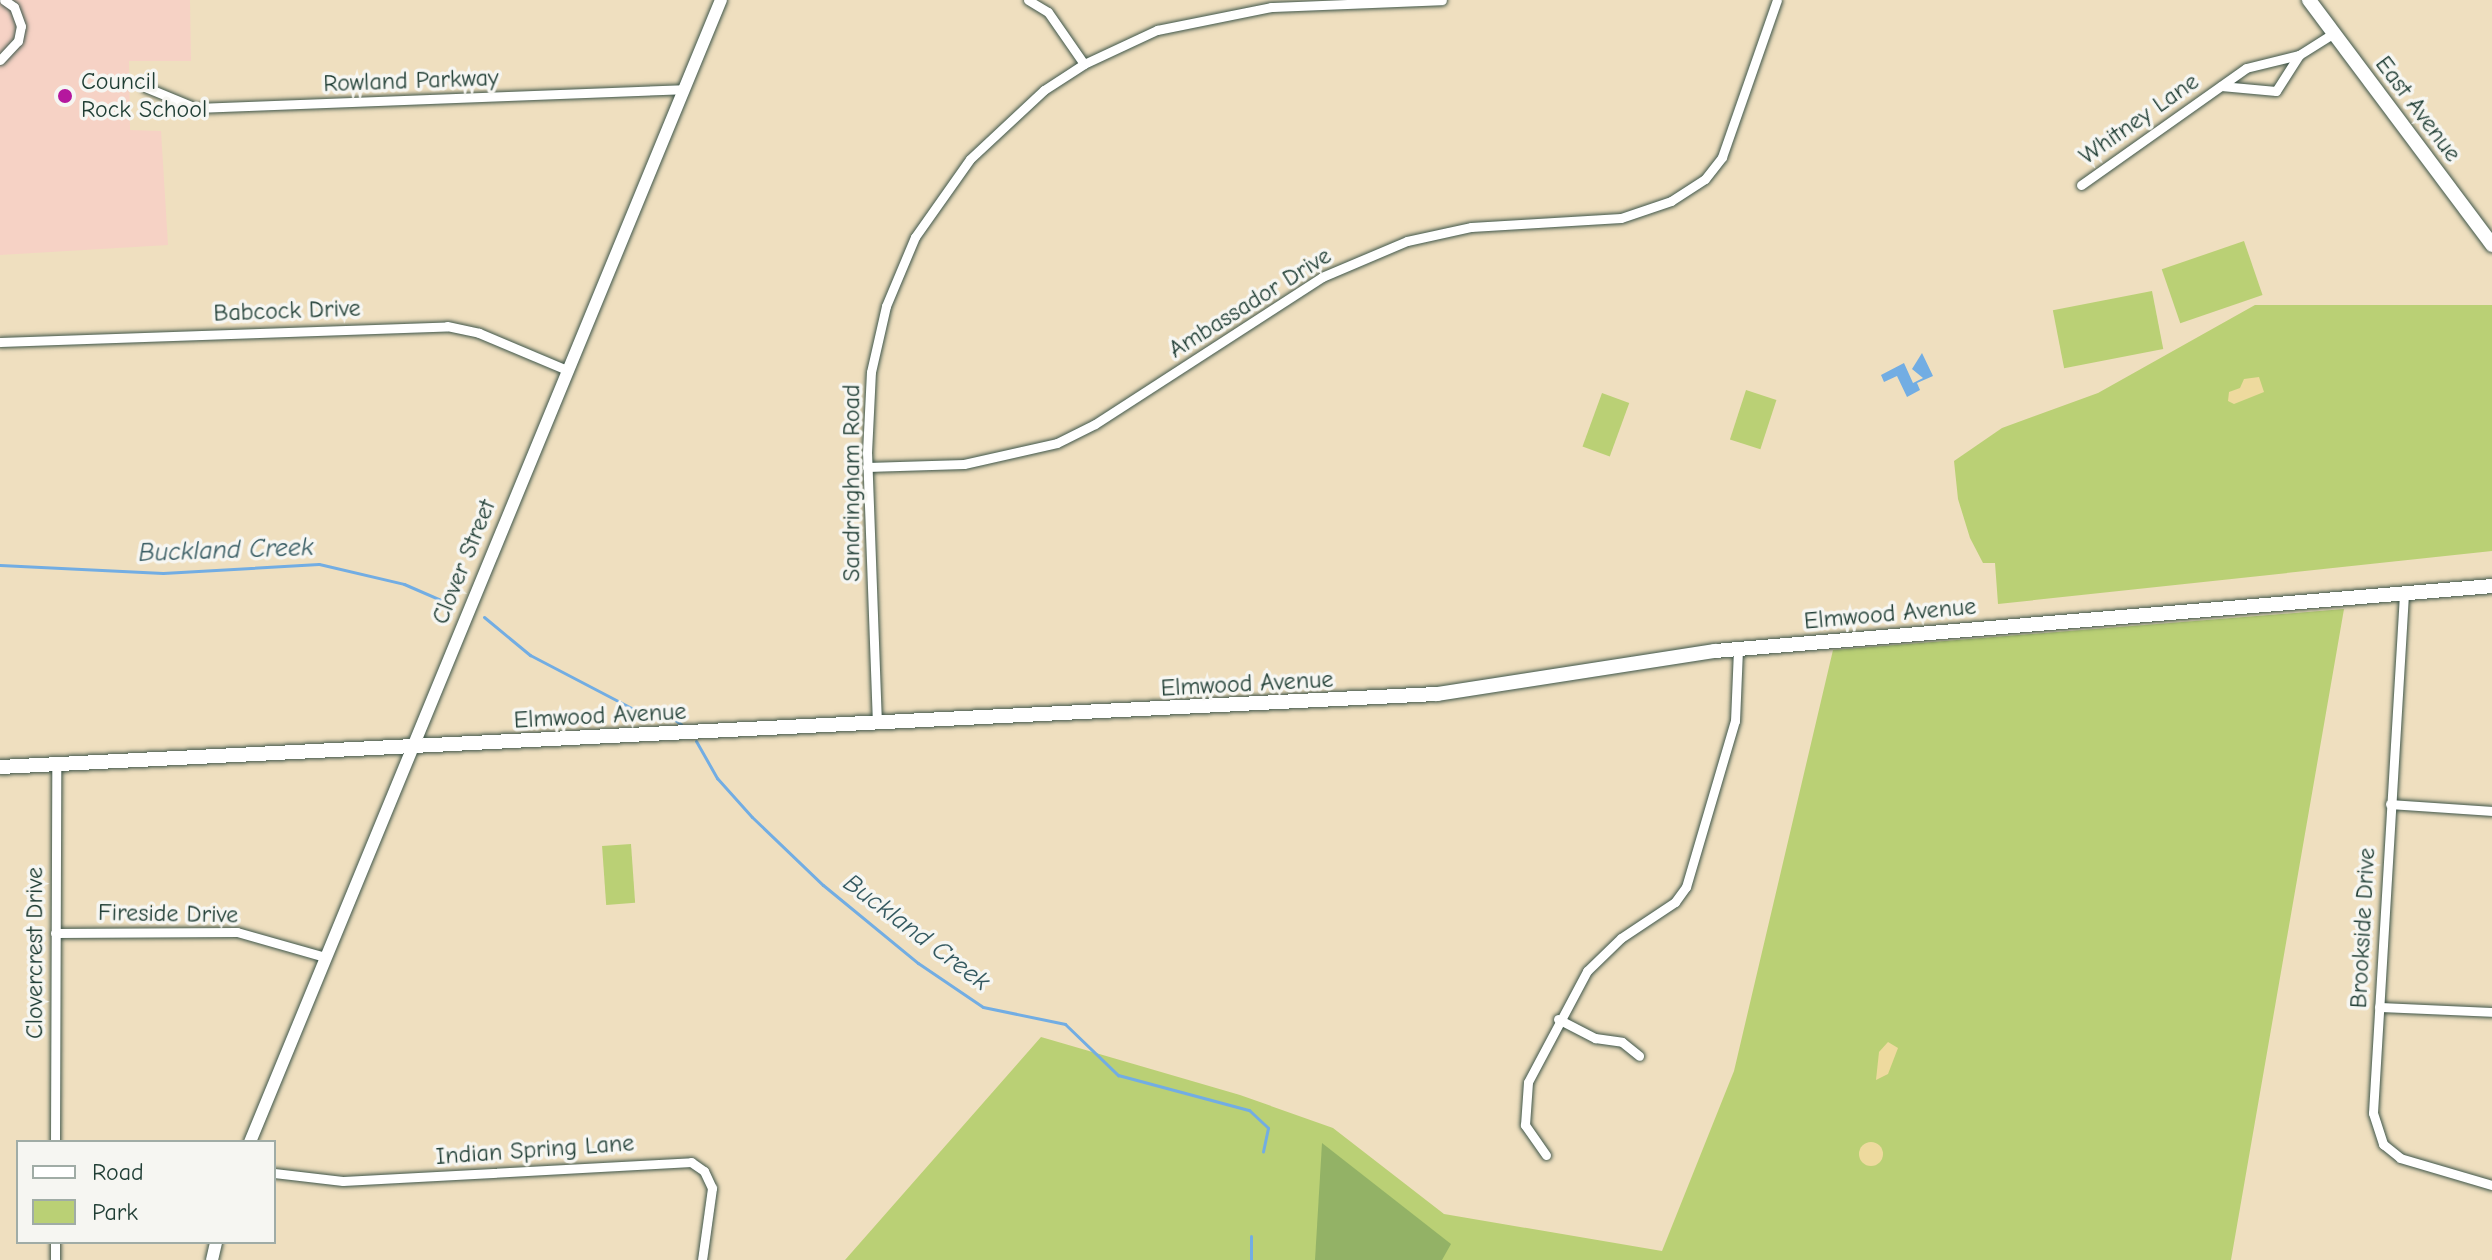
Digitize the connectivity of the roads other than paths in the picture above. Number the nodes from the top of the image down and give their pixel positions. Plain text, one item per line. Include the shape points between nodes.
1 (4, 0) edge
2 (721, 0) edge
3 (1028, 0) edge
4 (1052, 0) edge
5 (1442, 0) edge
6 (1777, 0) edge
7 (2309, 0) edge
8 (1048, 12) junction
9 (2334, 33) junction
10 (2299, 55) junction
11 (0, 60) edge
12 (1084, 64) junction
13 (2221, 86) junction
14 (145, 87) dead end
15 (683, 89) junction
16 (2081, 185) dead end
17 (2492, 245) edge
18 (0, 342) edge
19 (567, 370) junction
20 (867, 467) junction
21 (2492, 586) edge
22 (2404, 594) junction
23 (1738, 649) junction
24 (877, 725) junction
25 (411, 749) junction
26 (56, 765) junction
27 (0, 767) edge
28 (2390, 804) junction
29 (2492, 811) edge
30 (55, 933) junction
31 (325, 957) junction
32 (2379, 1007) junction
33 (2492, 1012) edge
34 (1558, 1019) junction
35 (1639, 1056) dead end
36 (55, 1140) edge
37 (251, 1140) edge
38 (1546, 1155) dead end
39 (276, 1173) edge
40 (2492, 1185) edge
41 (702, 1260) edge

1 - 11 street via 14,7 21,26 18,41
2 - 15 main road, Clover Street
3 - 8 street
4 - 8 street
5 - 12 street, Sandringham Road via 1230,12 1157,30
6 - 20 street, Ambassador Drive via 1722,157 1705,179 1671,201 1621,218 1492,225 1407,241 1322,277 1095,424 1057,443 964,464
7 - 9 main road, East Avenue
8 - 12 street
9 - 10 street, Whitney Lane
9 - 17 main road, East Avenue
10 - 13 street, Whitney Lane via 2260,62
10 - 13 street, Whitney Lane via 2276,91
12 - 20 street, Sandringham Road via 1035,97 989,138 915,237 895,281 876,347
13 - 16 street, Whitney Lane
14 - 15 street, Rowland Parkway via 196,108
15 - 19 main road, Clover Street
18 - 19 street, Babcock Drive via 447,326 479,333
19 - 25 main road, Clover Street
20 - 24 street, Sandringham Road
21 - 22 main road, Elmwood Avenue
22 - 23 main road, Elmwood Avenue
22 - 28 street, Brookside Drive
23 - 24 main road, Elmwood Avenue via 1437,694
23 - 34 street via 1738,710 1686,887 1675,902 1621,938 1594,964
24 - 25 main road, Elmwood Avenue
25 - 26 main road, Elmwood Avenue
25 - 31 main road, Clover Street
26 - 27 main road, Elmwood Avenue
26 - 30 street, Clovercrest Drive
28 - 29 street
28 - 32 street, Brookside Drive
30 - 31 street, Fireside Drive via 237,932
30 - 36 street, Clovercrest Drive
31 - 37 main road, Clover Street
32 - 33 street
32 - 40 street, Brookside Drive via 2373,1113 2383,1144 2400,1158
34 - 35 street via 1595,1038 1622,1042
34 - 38 street via 1523,1102 1528,1134
39 - 41 street, Indian Spring Lane via 343,1181 691,1162 704,1171 712,1188

